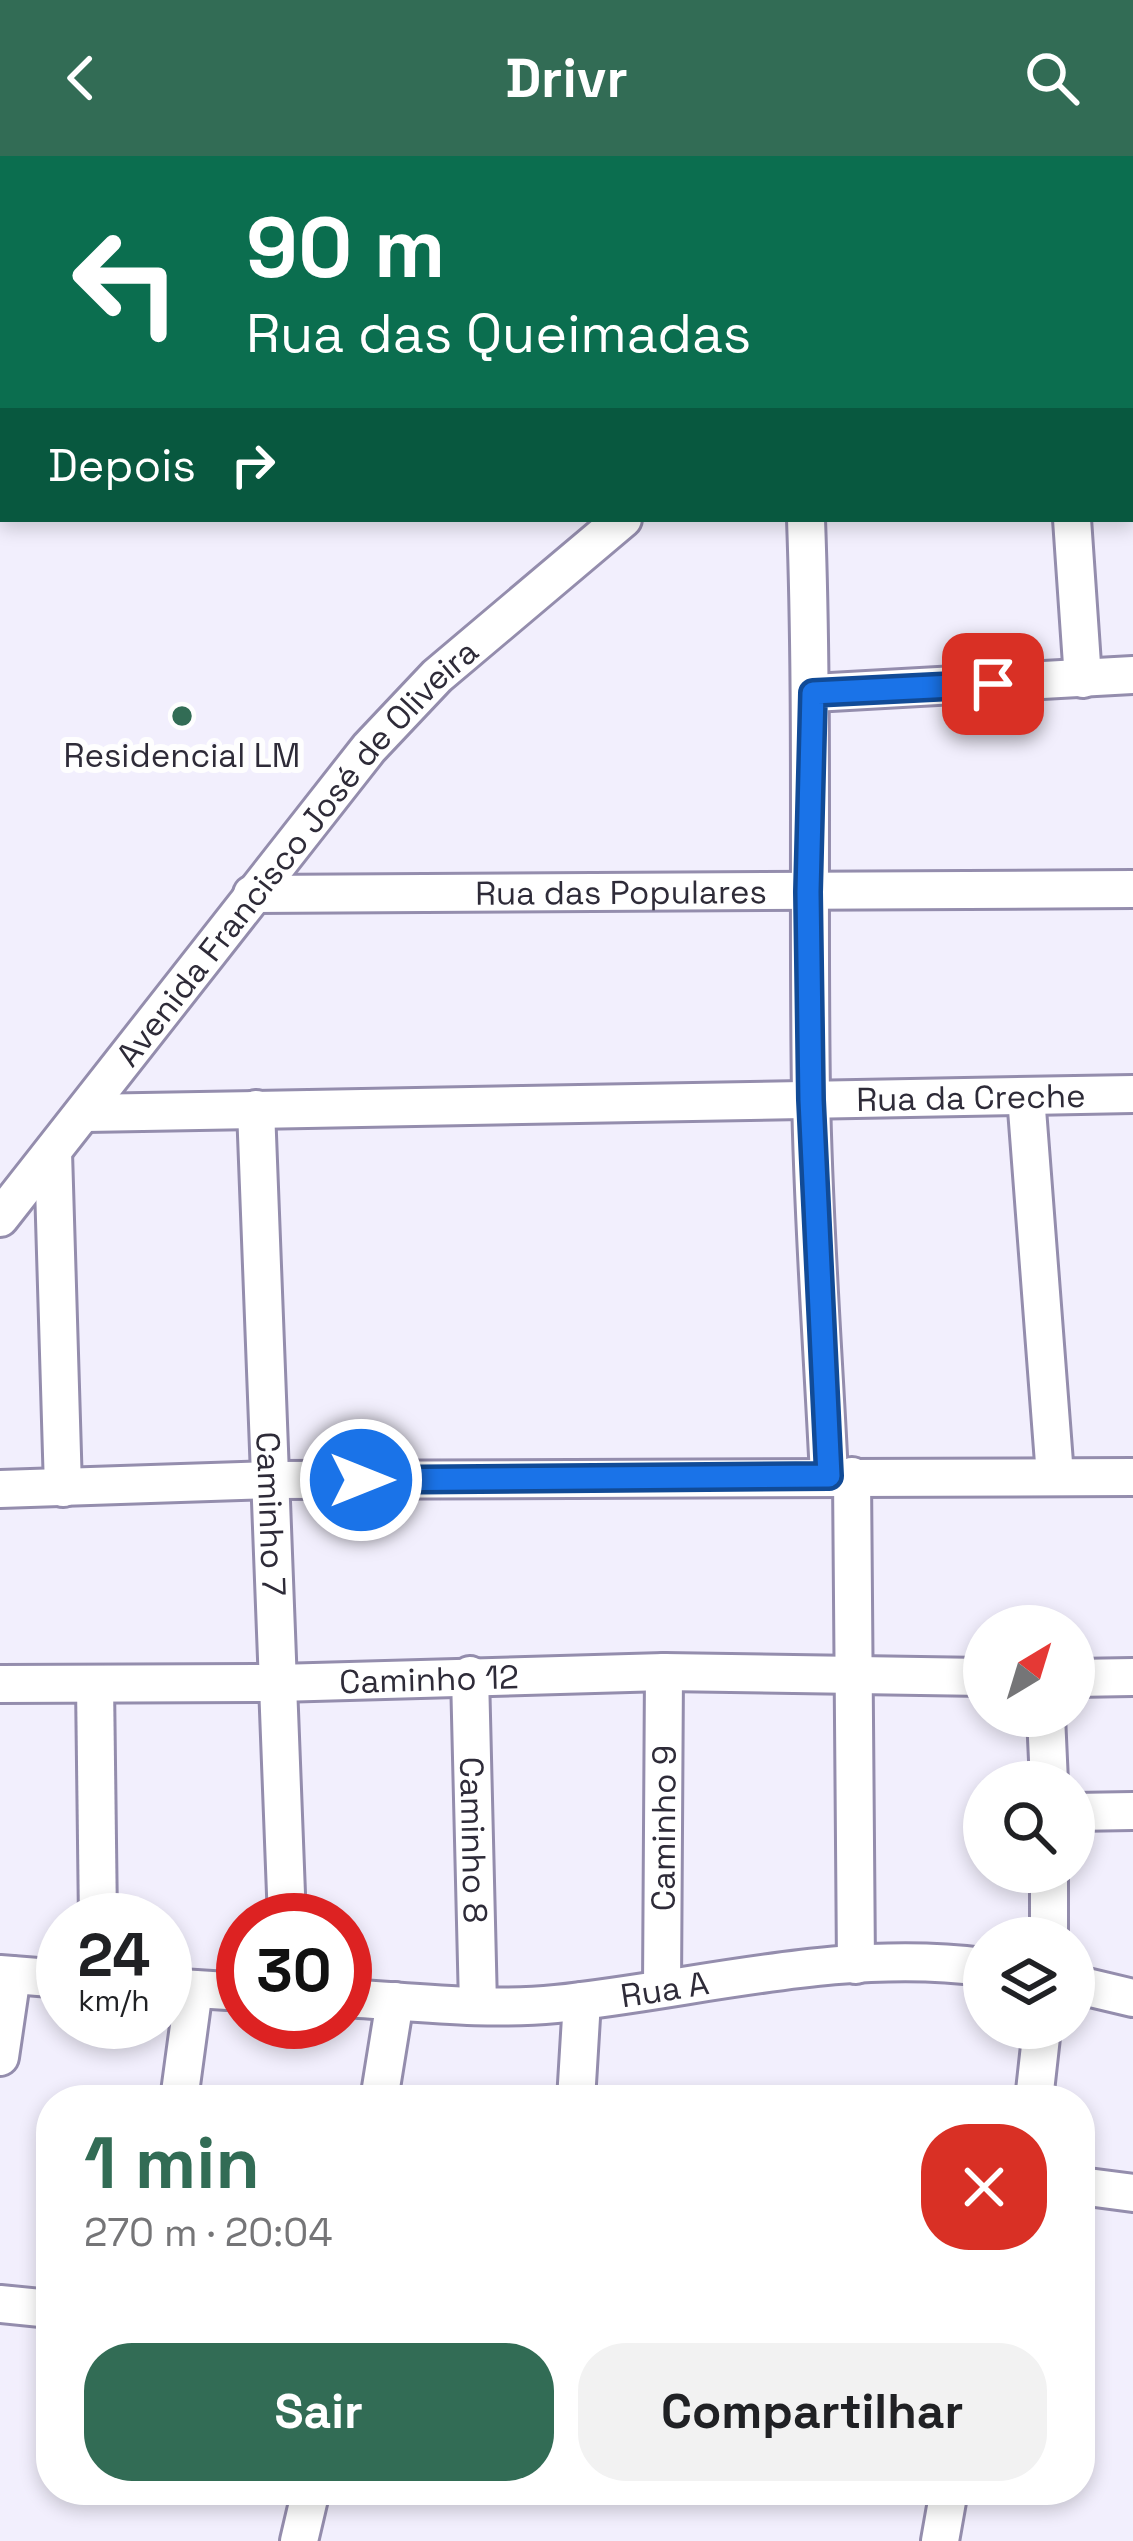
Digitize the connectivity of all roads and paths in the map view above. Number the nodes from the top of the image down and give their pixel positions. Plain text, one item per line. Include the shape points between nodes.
1 (619, 522) edge
2 (806, 522) edge
3 (1072, 522) edge
4 (1133, 675) edge
5 (1083, 679) junction
6 (813, 693) junction
7 (1133, 889) edge
8 (808, 892) junction
9 (252, 894) junction
10 (1133, 1094) edge
11 (1026, 1096) junction
12 (811, 1100) junction
13 (256, 1109) junction
14 (86, 1113) junction
15 (52, 1152) junction
16 (0, 1218) edge
17 (840, 1476) junction
18 (1055, 1476) junction
19 (1133, 1477) edge
20 (268, 1480) junction
21 (63, 1488) junction
22 (0, 1489) edge
23 (664, 1672) junction
24 (856, 1674) junction
25 (470, 1675) junction
26 (963, 1677) edge
27 (1133, 1677) edge
28 (1095, 1678) edge
29 (278, 1683) junction
30 (0, 1684) edge
31 (94, 1684) junction
32 (1133, 1811) edge
33 (1095, 1812) edge
34 (98, 1893) edge
35 (286, 1893) edge
36 (856, 1965) junction
37 (963, 1966) edge
38 (6, 1975) edge
39 (36, 1977) edge
40 (662, 1987) junction
41 (1095, 1989) edge
42 (1133, 1998) edge
43 (372, 2000) edge
44 (395, 2001) junction
45 (582, 2001) junction
46 (478, 2006) junction
47 (179, 2049) edge
48 (1040, 2049) edge
49 (0, 2057) edge
50 (179, 2085) edge
51 (381, 2085) edge
52 (577, 2085) edge
53 (1036, 2085) edge
54 (1095, 2188) edge
55 (1133, 2193) edge
56 (0, 2304) edge
57 (36, 2308) edge
58 (307, 2505) edge
59 (946, 2505) edge
60 (299, 2541) edge
61 (940, 2541) edge

1 - 9 street, Avenida Francisco José de Oliveira via 437,676
2 - 6 street
3 - 5 street
4 - 5 street
5 - 6 street
6 - 8 street
7 - 8 street, Rua das Populares
8 - 9 street, Rua das Populares
8 - 12 street
9 - 14 street, Avenida Francisco José de Oliveira
10 - 11 street, Rua da Creche
11 - 12 street, Rua da Creche
11 - 18 street
12 - 13 street
12 - 17 street
13 - 14 street
13 - 20 street, Caminho 7
14 - 15 street, Avenida Francisco José de Oliveira
15 - 16 street, Avenida Francisco José de Oliveira
15 - 21 street
17 - 18 street
17 - 20 street
17 - 24 street
18 - 19 street
20 - 21 street
20 - 29 street, Caminho 7
21 - 22 street
23 - 24 street, Caminho 12
23 - 25 street, Caminho 12
23 - 40 street, Caminho 9
24 - 26 street
24 - 36 street
25 - 29 street, Caminho 12
25 - 46 street, Caminho 8
27 - 28 street
29 - 31 street, Caminho 12
29 - 35 street, Caminho 7
30 - 31 street, Caminho 12
31 - 34 street
32 - 33 street
36 - 37 street, Rua A
36 - 40 street, Rua A
38 - 39 street
38 - 49 street
40 - 45 street, Rua A
41 - 42 street
43 - 44 street, Rua A
44 - 46 street, Rua A
44 - 51 street
45 - 46 street, Rua A
45 - 52 street
47 - 50 street
48 - 53 street
54 - 55 street
56 - 57 street
58 - 60 street
59 - 61 street

